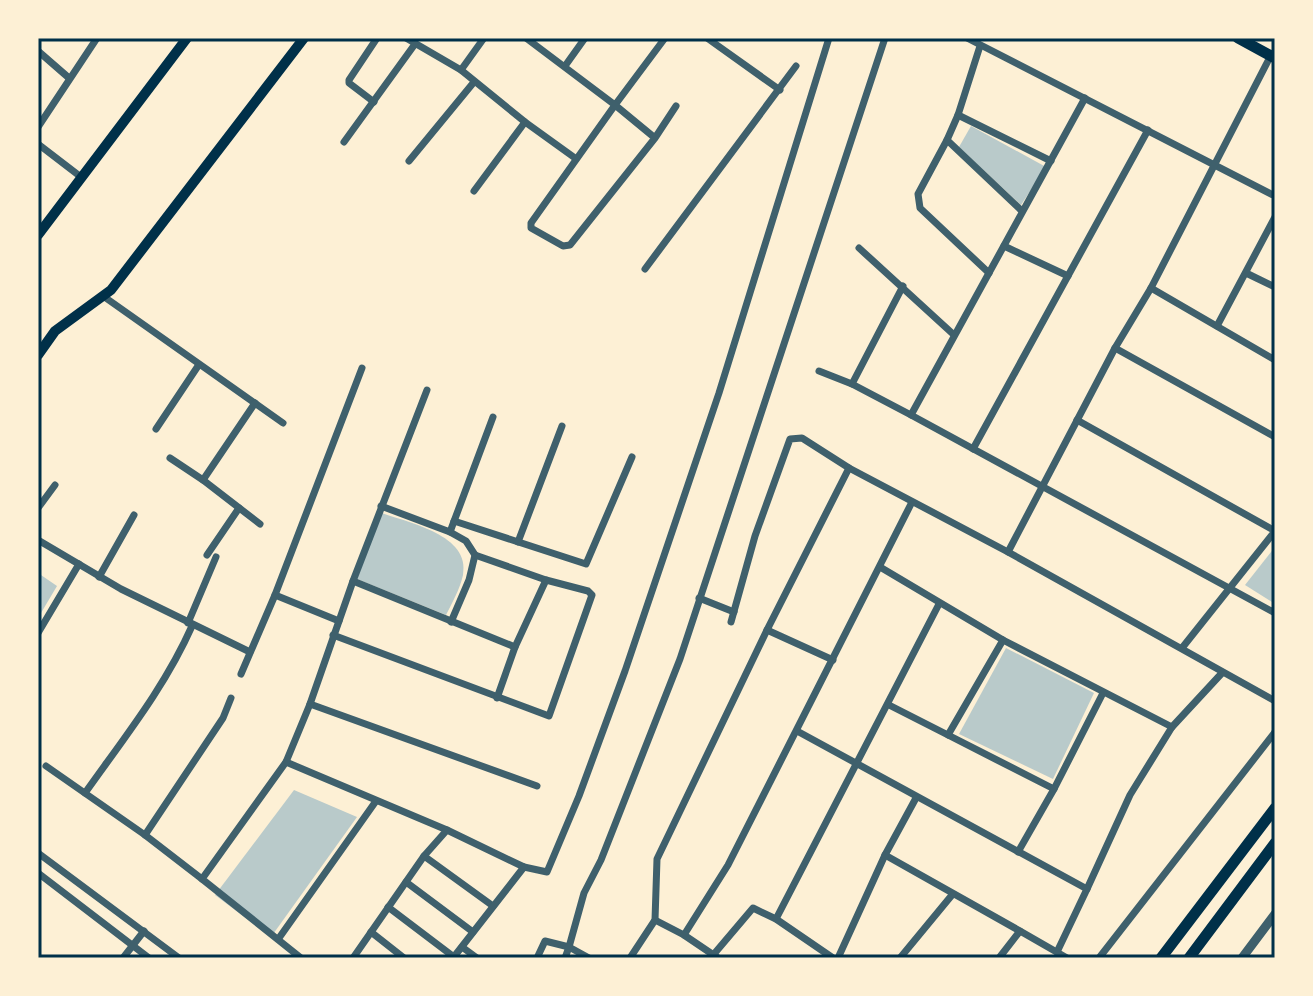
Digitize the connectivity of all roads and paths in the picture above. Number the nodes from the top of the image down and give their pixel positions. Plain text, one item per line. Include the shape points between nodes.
1 (97, 38) edge
2 (187, 38) edge
3 (304, 38) edge
4 (377, 38) edge
5 (406, 38) edge
6 (484, 38) edge
7 (526, 38) edge
8 (585, 38) edge
9 (665, 38) edge
10 (707, 38) edge
11 (829, 38) edge
12 (885, 38) edge
13 (967, 38) edge
14 (1238, 38) edge
15 (415, 44) junction
16 (980, 46) junction
17 (38, 51) edge
18 (1273, 56) edge
19 (565, 66) junction
20 (796, 66) dead end
21 (461, 70) junction
22 (69, 78) junction
23 (474, 82) junction
24 (780, 90) junction
25 (1085, 98) junction
26 (374, 102) junction
27 (615, 105) junction
28 (676, 106) dead end
29 (958, 115) junction
30 (525, 122) junction
31 (38, 127) edge
32 (1148, 130) junction
33 (655, 138) junction
34 (947, 140) junction
35 (344, 142) dead end
36 (38, 144) edge
37 (575, 158) junction
38 (409, 161) dead end
39 (1051, 161) junction
40 (1216, 165) junction
41 (81, 177) junction
42 (474, 191) dead end
43 (1275, 196) edge
44 (1022, 211) junction
45 (1275, 217) edge
46 (38, 235) edge
47 (1004, 246) junction
48 (859, 248) dead end
49 (645, 269) dead end
50 (989, 273) junction
51 (1246, 273) junction
52 (1068, 276) junction
53 (903, 286) junction
54 (1275, 287) edge
55 (1151, 288) junction
56 (103, 296) junction
57 (1217, 326) junction
58 (953, 334) junction
59 (1115, 348) junction
60 (38, 355) edge
61 (1275, 360) edge
62 (198, 366) junction
63 (362, 368) dead end
64 (819, 371) dead end
65 (852, 384) junction
66 (427, 390) dead end
67 (255, 403) junction
68 (911, 415) junction
69 (493, 417) dead end
70 (1077, 420) junction
71 (283, 423) dead end
72 (562, 426) dead end
73 (156, 429) dead end
74 (1275, 437) edge
75 (973, 449) junction
76 (632, 457) dead end
77 (170, 458) dead end
78 (849, 468) junction
79 (203, 480) junction
80 (55, 485) dead end
81 (1042, 486) junction
82 (912, 502) junction
83 (381, 506) junction
84 (38, 508) edge
85 (239, 508) junction
86 (134, 515) dead end
87 (454, 521) junction
88 (260, 524) dead end
89 (450, 532) junction
90 (38, 540) edge
91 (518, 542) junction
92 (1008, 552) junction
93 (207, 555) dead end
94 (475, 555) junction
95 (216, 557) dead end
96 (79, 564) junction
97 (880, 567) junction
98 (99, 577) junction
99 (546, 580) junction
100 (353, 581) junction
101 (1228, 588) junction
102 (275, 595) junction
103 (699, 598) junction
104 (939, 604) junction
105 (734, 612) junction
106 (1275, 613) edge
107 (339, 621) junction
108 (451, 622) junction
109 (731, 622) dead end
110 (190, 624) junction
111 (767, 630) junction
112 (38, 633) edge
113 (333, 635) junction
114 (1003, 640) junction
115 (515, 647) junction
116 (1182, 648) junction
117 (250, 652) junction
118 (833, 660) junction
119 (1222, 673) junction
120 (241, 674) dead end
121 (1103, 693) junction
122 (231, 698) dead end
123 (497, 698) junction
124 (1275, 701) edge
125 (310, 704) junction
126 (889, 705) junction
127 (1172, 727) junction
128 (797, 731) junction
129 (1275, 732) edge
130 (948, 735) junction
131 (286, 762) junction
132 (858, 762) junction
133 (46, 766) dead end
134 (537, 786) dead end
135 (1054, 789) junction
136 (85, 793) junction
137 (916, 798) junction
138 (376, 801) junction
139 (1275, 808) edge
140 (447, 830) junction
141 (145, 835) junction
142 (1275, 843) edge
143 (1018, 852) junction
144 (38, 853) edge
145 (885, 855) junction
146 (424, 856) junction
147 (524, 867) junction
148 (38, 873) edge
149 (202, 879) junction
150 (406, 882) junction
151 (1087, 889) junction
152 (952, 895) junction
153 (493, 906) junction
154 (388, 907) junction
155 (1275, 914) edge
156 (776, 919) junction
157 (655, 920) junction
158 (144, 931) junction
159 (1020, 931) junction
160 (371, 932) junction
161 (473, 932) junction
162 (684, 935) junction
163 (279, 938) junction
164 (133, 945) junction
165 (462, 947) junction
166 (569, 947) junction
167 (1057, 952) junction
168 (716, 956) edge
169 (123, 958) edge
170 (149, 958) edge
171 (179, 958) edge
172 (301, 958) edge
173 (353, 958) edge
174 (404, 958) edge
175 (454, 958) edge
176 (477, 958) edge
177 (537, 958) edge
178 (565, 958) edge
179 (589, 958) edge
180 (630, 958) edge
181 (836, 958) edge
182 (900, 958) edge
183 (999, 958) edge
184 (1067, 958) edge
185 (1099, 958) edge
186 (1161, 958) edge
187 (1189, 958) edge
188 (1242, 958) edge

1 - 22 street
2 - 41 main road
3 - 56 main road
4 - 26 street via 349,80
5 - 15 street
6 - 21 street
7 - 19 street
8 - 19 street
9 - 27 street
10 - 24 street
11 - 147 street via 719,393 584,782 547,872
12 - 103 street
13 - 16 street
14 - 18 main road
15 - 21 street
15 - 26 street
16 - 25 street
16 - 29 street
17 - 22 street
18 - 40 street
19 - 27 street
20 - 24 street
21 - 23 street
22 - 31 street
23 - 30 street
23 - 38 street
24 - 49 street
25 - 32 street
25 - 39 street
26 - 35 street
27 - 33 street
27 - 37 street
28 - 33 street
29 - 34 street
29 - 39 street
30 - 37 street
30 - 42 street
32 - 40 street
32 - 52 street
33 - 37 street via 570,245 563,246 534,231 531,223
34 - 44 street
34 - 50 street via 918,203
36 - 41 street
39 - 44 street
40 - 43 street
40 - 55 street
41 - 46 main road
44 - 47 street
45 - 51 street
47 - 50 street
47 - 52 street
48 - 53 street
50 - 58 street
51 - 54 street
51 - 57 street
52 - 75 street
53 - 58 street
53 - 65 street
55 - 57 street
55 - 59 street
56 - 60 main road via 55,331
56 - 62 street
57 - 61 street
58 - 68 street
59 - 70 street
59 - 74 street
62 - 67 street
62 - 73 street
63 - 102 street
64 - 65 street
65 - 68 street
66 - 83 street
67 - 71 street
67 - 79 street
68 - 75 street
69 - 87 street
70 - 81 street
70 - 101 street via 1275,531
72 - 91 street
75 - 81 street
76 - 91 street via 586,564
77 - 79 street
78 - 82 street
78 - 105 street via 802,438 790,439
78 - 111 street
79 - 85 street
80 - 84 street
81 - 92 street
81 - 101 street
82 - 92 street
82 - 97 street
83 - 89 street
83 - 100 street
85 - 88 street
85 - 93 street
86 - 98 street
87 - 89 street
87 - 91 street
89 - 94 street via 466,541
90 - 96 street
92 - 116 street
94 - 99 street
94 - 108 street
95 - 110 street
96 - 98 street
96 - 112 street
97 - 104 street
97 - 118 street
98 - 110 street
99 - 115 street
99 - 123 street via 592,595 549,716
100 - 107 street
100 - 108 street
101 - 106 street
101 - 116 street
102 - 107 street
102 - 117 street
103 - 105 street
103 - 166 street via 674,674 584,893
104 - 114 street
104 - 126 street
105 - 109 street
107 - 113 street
108 - 115 street
110 - 117 street
110 - 136 street via 177,661 156,695
111 - 118 street
111 - 157 street via 657,859
113 - 123 street
113 - 125 street
114 - 121 street
114 - 130 street
115 - 123 street
116 - 119 street
117 - 120 street
118 - 128 street
119 - 124 street
119 - 127 street
121 - 127 street
121 - 135 street
122 - 141 street
125 - 131 street
125 - 134 street
126 - 130 street
126 - 132 street
127 - 151 street via 1130,795
128 - 132 street
128 - 162 street via 728,865
129 - 185 street
130 - 135 street
131 - 138 street
131 - 149 street
132 - 137 street
132 - 156 street
133 - 136 street
135 - 143 street
136 - 141 street
137 - 143 street
137 - 145 street
138 - 140 street
138 - 163 street
139 - 186 main road
140 - 146 street
140 - 147 street
141 - 149 street
142 - 187 main road
143 - 151 street
144 - 158 street
145 - 152 street
145 - 181 street
146 - 150 street
146 - 153 street
147 - 153 street
148 - 164 street
149 - 163 street
150 - 154 street
150 - 161 street
151 - 167 street
152 - 159 street
152 - 182 street
153 - 161 street
154 - 160 street
154 - 175 street
155 - 188 street
156 - 168 street via 753,908
156 - 181 street
157 - 162 street
157 - 180 street
158 - 164 street
158 - 171 street
159 - 167 street
159 - 183 street
160 - 173 street
160 - 174 street
161 - 165 street
162 - 168 street
163 - 172 street
164 - 169 street
164 - 170 street
165 - 175 street
165 - 176 street
166 - 177 street via 545,941
166 - 178 street
166 - 179 street
167 - 184 street

